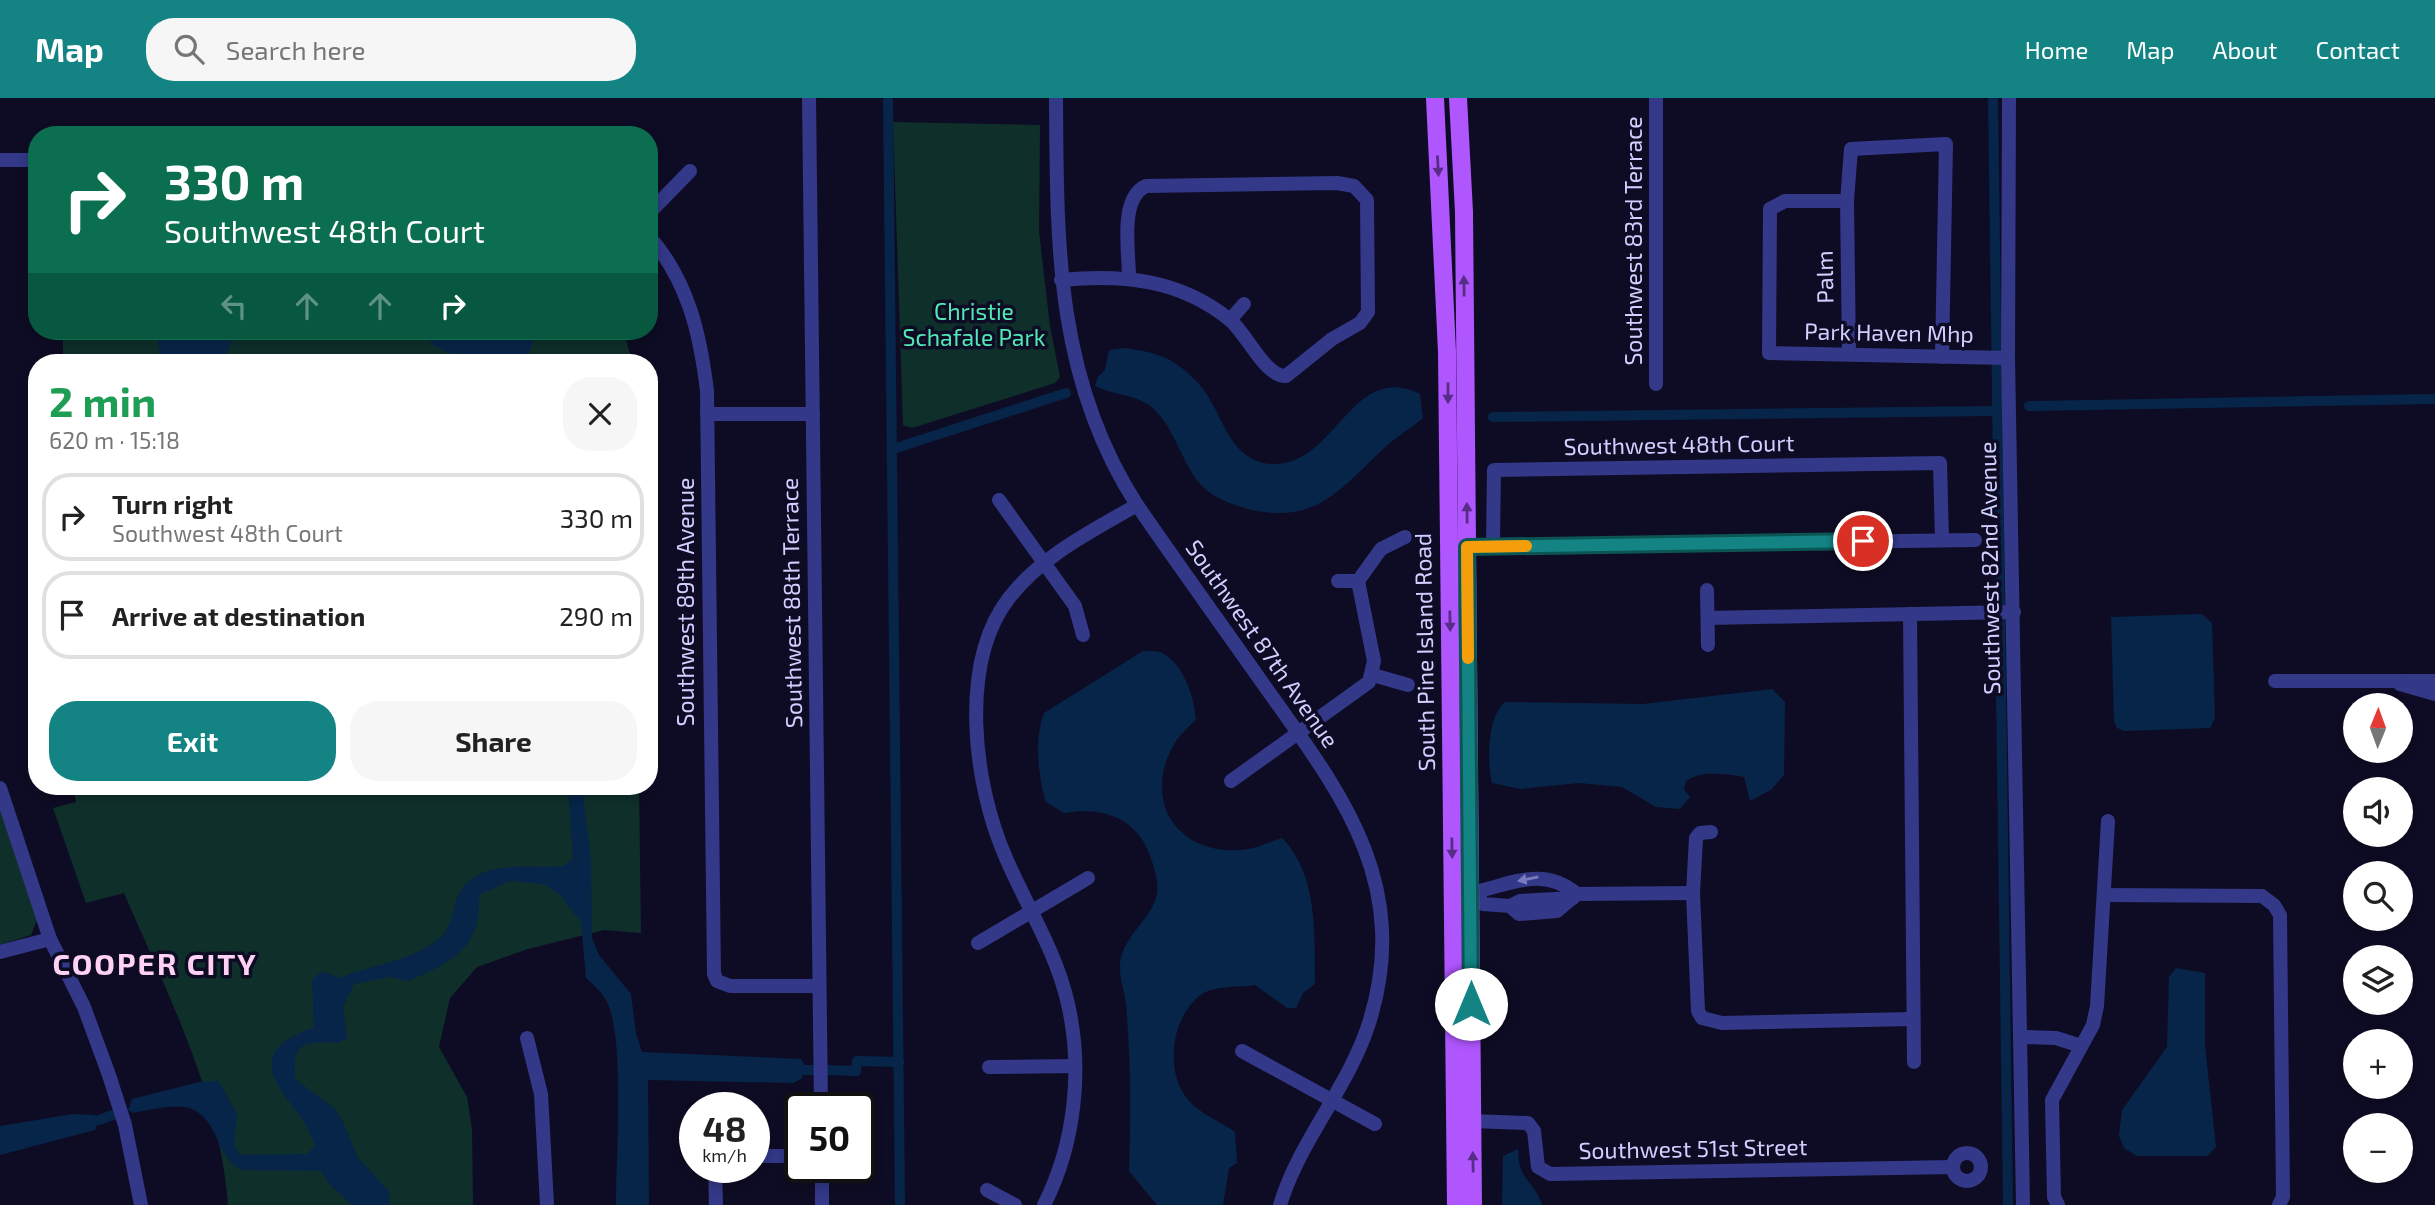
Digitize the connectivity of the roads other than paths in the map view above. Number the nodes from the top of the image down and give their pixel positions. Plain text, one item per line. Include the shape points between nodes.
1 (809, 98) edge
2 (1056, 98) edge
3 (1435, 98) edge
4 (1458, 98) edge
5 (1656, 98) edge
6 (2009, 98) edge
7 (0, 160) edge
8 (28, 160) edge
9 (690, 171) dead end
10 (1846, 201) junction
11 (658, 204) edge
12 (658, 248) edge
13 (1129, 277) junction
14 (1061, 280) junction
15 (1244, 304) dead end
16 (1230, 320) junction
17 (1849, 353) junction
18 (1942, 357) junction
19 (2008, 358) junction
20 (1656, 384) dead end
21 (707, 414) junction
22 (813, 414) junction
23 (999, 500) dead end
24 (1137, 505) junction
25 (1405, 537) dead end
26 (1942, 540) junction
27 (1975, 540) dead end
28 (1493, 546) junction
29 (1467, 547) junction
30 (1045, 563) junction
31 (1338, 581) dead end
32 (1358, 581) junction
33 (1707, 590) dead end
34 (2009, 612) junction
35 (1910, 614) junction
36 (1709, 618) junction
37 (1083, 635) dead end
38 (1708, 645) dead end
39 (1459, 662) junction
40 (1373, 675) junction
41 (2275, 681) dead end
42 (2393, 681) junction
43 (2435, 681) edge
44 (1408, 685) dead end
45 (2435, 694) edge
46 (1298, 733) junction
47 (1231, 781) dead end
48 (0, 788) edge
49 (2108, 821) dead end
50 (1711, 832) dead end
51 (1088, 878) dead end
52 (1551, 881) junction
53 (1693, 893) junction
54 (2106, 895) junction
55 (1467, 896) junction
56 (1575, 896) junction
57 (1544, 906) junction
58 (1031, 911) junction
59 (50, 939) junction
60 (978, 943) dead end
61 (0, 953) edge
62 (819, 986) junction
63 (1913, 1020) junction
64 (2022, 1037) junction
65 (527, 1038) dead end
66 (2081, 1046) junction
67 (1242, 1051) dead end
68 (1914, 1062) dead end
69 (1075, 1066) junction
70 (989, 1067) dead end
71 (821, 1092) edge
72 (1333, 1101) junction
73 (1472, 1121) junction
74 (1375, 1124) dead end
75 (1953, 1167) dead end
76 (715, 1183) edge
77 (821, 1183) edge
78 (988, 1190) dead end
79 (141, 1205) edge
80 (547, 1205) edge
81 (716, 1205) edge
82 (822, 1205) edge
83 (1015, 1205) edge
84 (1044, 1205) edge
85 (1280, 1205) edge
86 (1456, 1205) edge
87 (1473, 1205) edge
88 (2023, 1205) edge
89 (2058, 1205) edge
90 (2279, 1205) edge

1 - 22 street, Southwest 88th Terrace
2 - 14 street, Southwest 87th Avenue
3 -> 39 main road, South Pine Island Road
29 -> 4 main road, South Pine Island Road via 1464,212
5 - 20 street, Southwest 83rd Terrace
6 - 19 street, Southwest 82nd Avenue
7 - 8 street
9 - 11 street
10 - 17 street, Palm
10 - 17 street, Park Haven Mhp via 1785,201 1770,209 1769,353
10 - 18 street, Palm via 1852,149 1946,144
12 - 21 street, Southwest 89th Avenue via 674,270 692,310
13 - 14 street
13 - 16 street via 1180,292
13 - 16 street via 1130,207 1140,188 1337,183 1362,192 1369,207 1370,306 1365,318 1282,376 1272,372
14 - 24 street, Southwest 87th Avenue via 1068,334 1087,405
15 - 16 street
17 - 18 street, Park Haven Mhp
18 - 19 street, Park Haven Mhp
19 - 34 street, Southwest 82nd Avenue
21 - 22 street
21 - 62 street, Southwest 89th Avenue via 712,954 717,981 730,986
22 - 62 street, Southwest 88th Terrace
23 - 30 street
24 - 30 street
24 - 46 street, Southwest 87th Avenue
25 - 32 street via 1381,549
26 - 27 street
26 - 28 street
26 - 28 street, Southwest 48th Court via 1940,463 1494,470
28 - 29 street
29 - 39 main road, South Pine Island Road
30 - 37 street via 1075,606
30 - 58 street via 998,615 982,656 977,691 982,774 992,818
31 - 32 street
32 - 40 street
33 - 36 street
34 - 35 street
34 - 64 street, Southwest 82nd Avenue
35 - 36 street
35 - 63 street
36 - 38 street
39 - 55 main road, South Pine Island Road
40 - 44 street
40 - 46 street via 1363,688
41 - 42 street
42 - 43 street
42 - 45 street
46 - 47 street
46 - 72 street, Southwest 87th Avenue via 1355,823 1372,869 1380,912 1380,956 1370,1018
48 - 59 street
49 - 54 street
50 - 53 street via 1696,838
51 - 58 street
52 -> 55 street via 1535,876
52 - 56 street
52 - 57 street
53 - 56 street
53 - 63 street via 1702,1018 1722,1023
54 - 66 street via 2097,1006
54 - 90 street via 2262,896 2280,915 2283,1197
55 - 57 street via 1483,904 1510,906 1519,914
55 - 73 main road, South Pine Island Road
55 - 86 main road, South Pine Island Road
56 - 57 street via 1557,911
58 - 60 street
58 - 69 street via 1061,979
59 - 61 street
59 - 79 street via 84,1007 105,1063 125,1125
62 - 71 street, Southwest 88th Terrace
63 - 68 street
64 - 66 street via 2056,1038
64 - 88 street, Southwest 82nd Avenue
65 - 80 street via 541,1094
66 - 89 street via 2052,1100 2054,1197
67 - 72 street
69 - 70 street
69 - 84 street via 1066,1143
72 - 74 street
72 - 85 street, Southwest 87th Avenue
73 - 75 street, Southwest 51st Street via 1528,1123 1534,1131 1538,1167 1550,1174
87 -> 73 main road, South Pine Island Road
76 - 81 street
77 - 82 street
78 - 83 street

